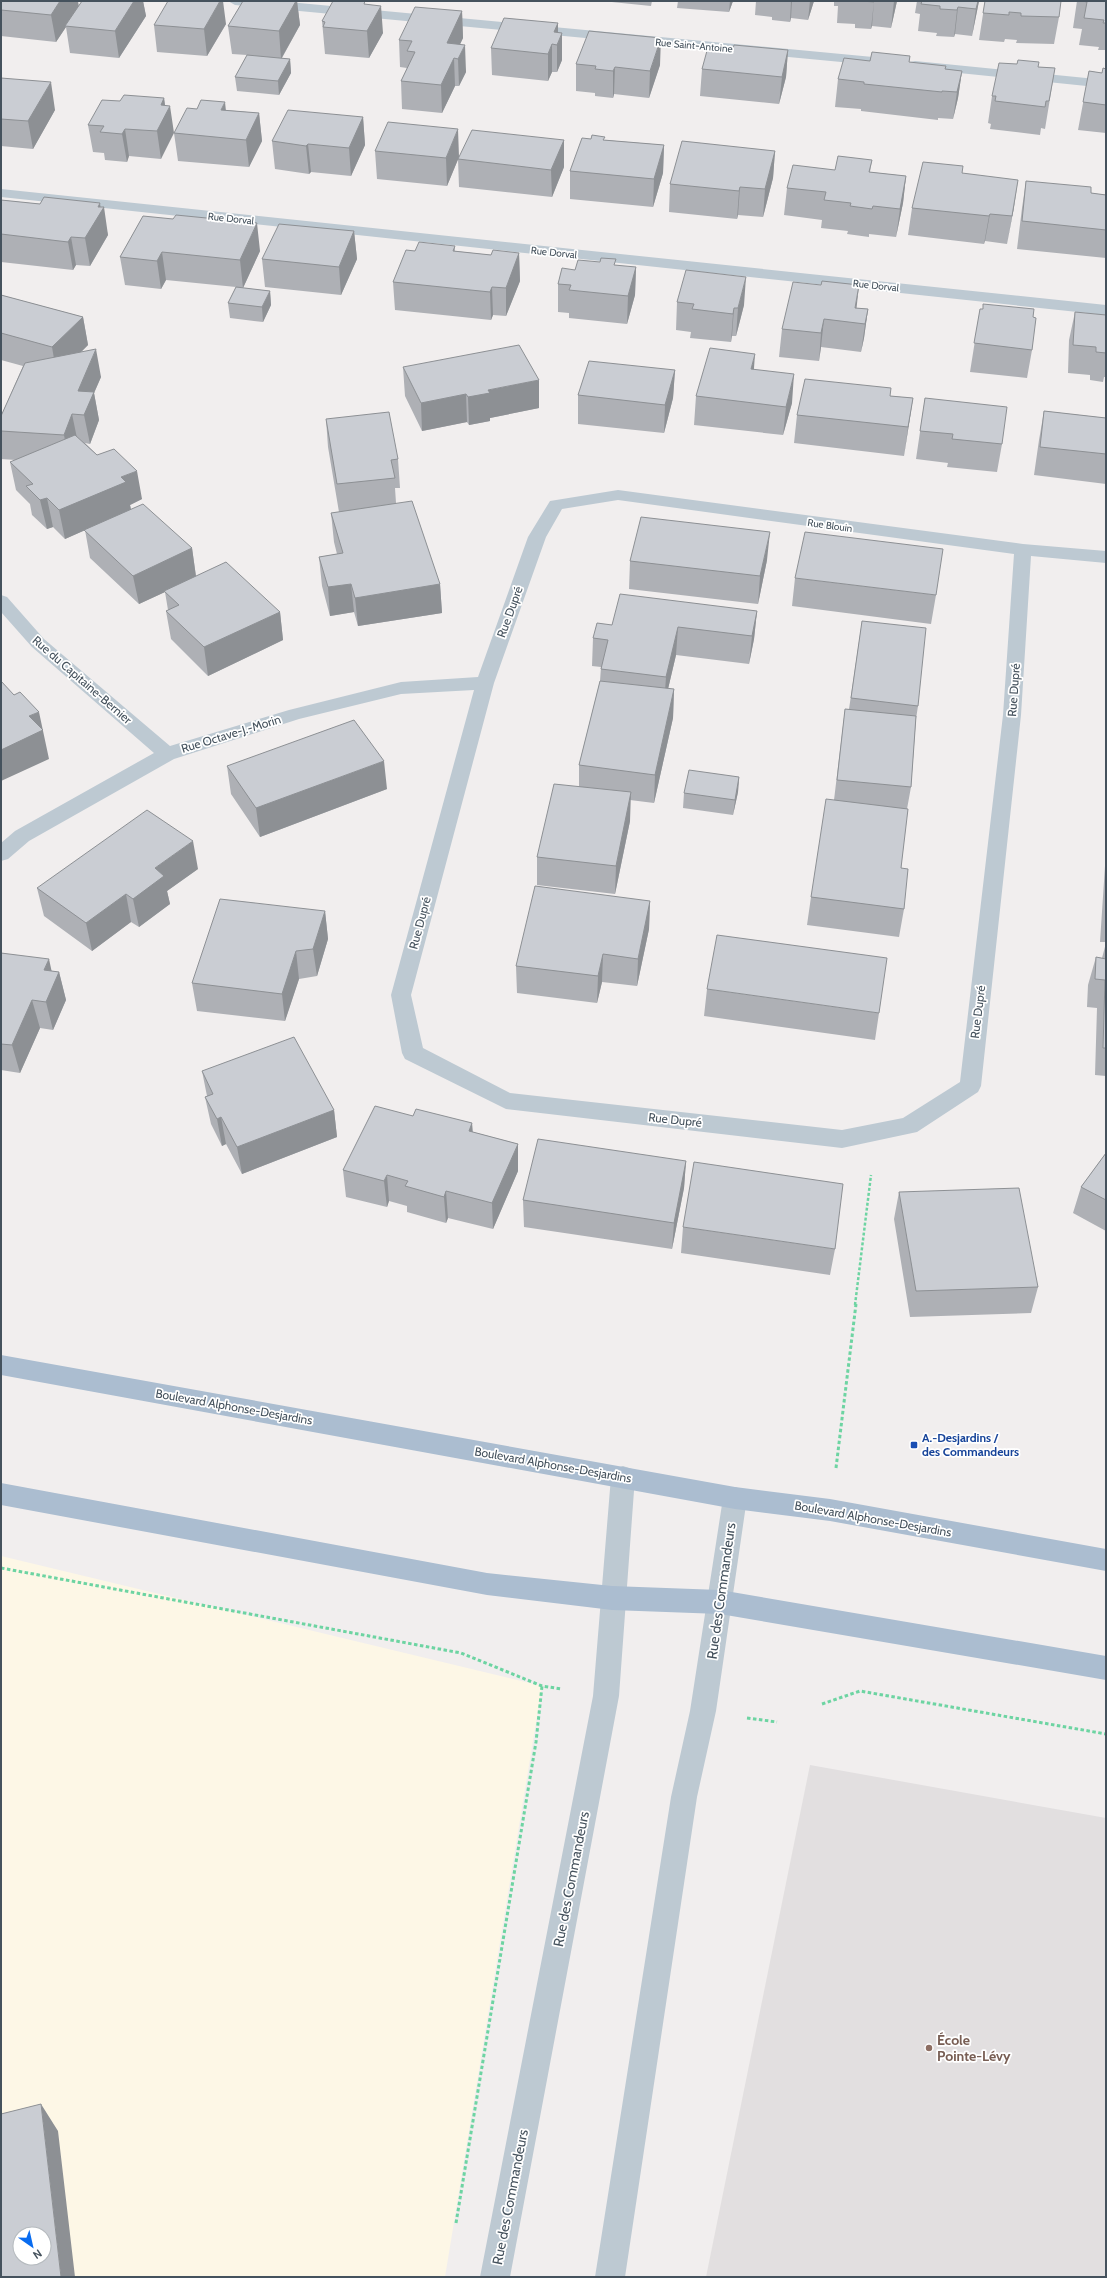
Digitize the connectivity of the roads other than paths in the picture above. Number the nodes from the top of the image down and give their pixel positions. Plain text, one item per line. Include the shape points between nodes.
1 (235, 1) edge
2 (884, 62) edge
3 (900, 64) edge
4 (1106, 84) edge
5 (1, 193) edge
6 (1106, 310) edge
7 (556, 505) joint
8 (1023, 550) junction
9 (1106, 558) edge
10 (1, 601) edge
11 (485, 682) junction
12 (167, 754) junction
13 (1, 854) edge
14 (1, 1365) edge
15 (623, 1477) junction
16 (1, 1494) edge
17 (735, 1498) junction
18 (1106, 1560) edge
19 (612, 1598) junction
20 (720, 1602) junction
21 (1106, 1668) edge
22 (495, 2277) edge
23 (610, 2277) edge

1 - 2 street, Rue Saint-Antoine
3 - 4 street
5 - 6 street, Rue Dorval
7 - 8 street, Rue Blouin via 618,494
7 - 11 street, Rue Dupré via 537,537
8 - 9 street, Rue Blouin
8 - 11 street, Rue Dupré via 1012,715 970,1086 909,1126 842,1139 506,1101 413,1053 401,994
10 - 12 street, Rue du Capitaine-Bernier via 38,643
11 - 12 street, Rue Octave-J.-Morin via 401,688 296,714
12 - 13 street, Rue Octave-J.-Morin via 22,836
14 - 15 main road, Boulevard Alphonse-Desjardins
15 - 17 main road, Boulevard Alphonse-Desjardins
15 - 19 street, Rue des Commandeurs
16 - 19 main road via 487,1584
17 - 18 main road, Boulevard Alphonse-Desjardins via 830,1510
17 - 20 street, Rue des Commandeurs
19 - 20 main road
19 - 22 street, Rue des Commandeurs via 606,1696
20 - 21 main road
20 - 23 street, Rue des Commandeurs via 703,1711 684,1797

